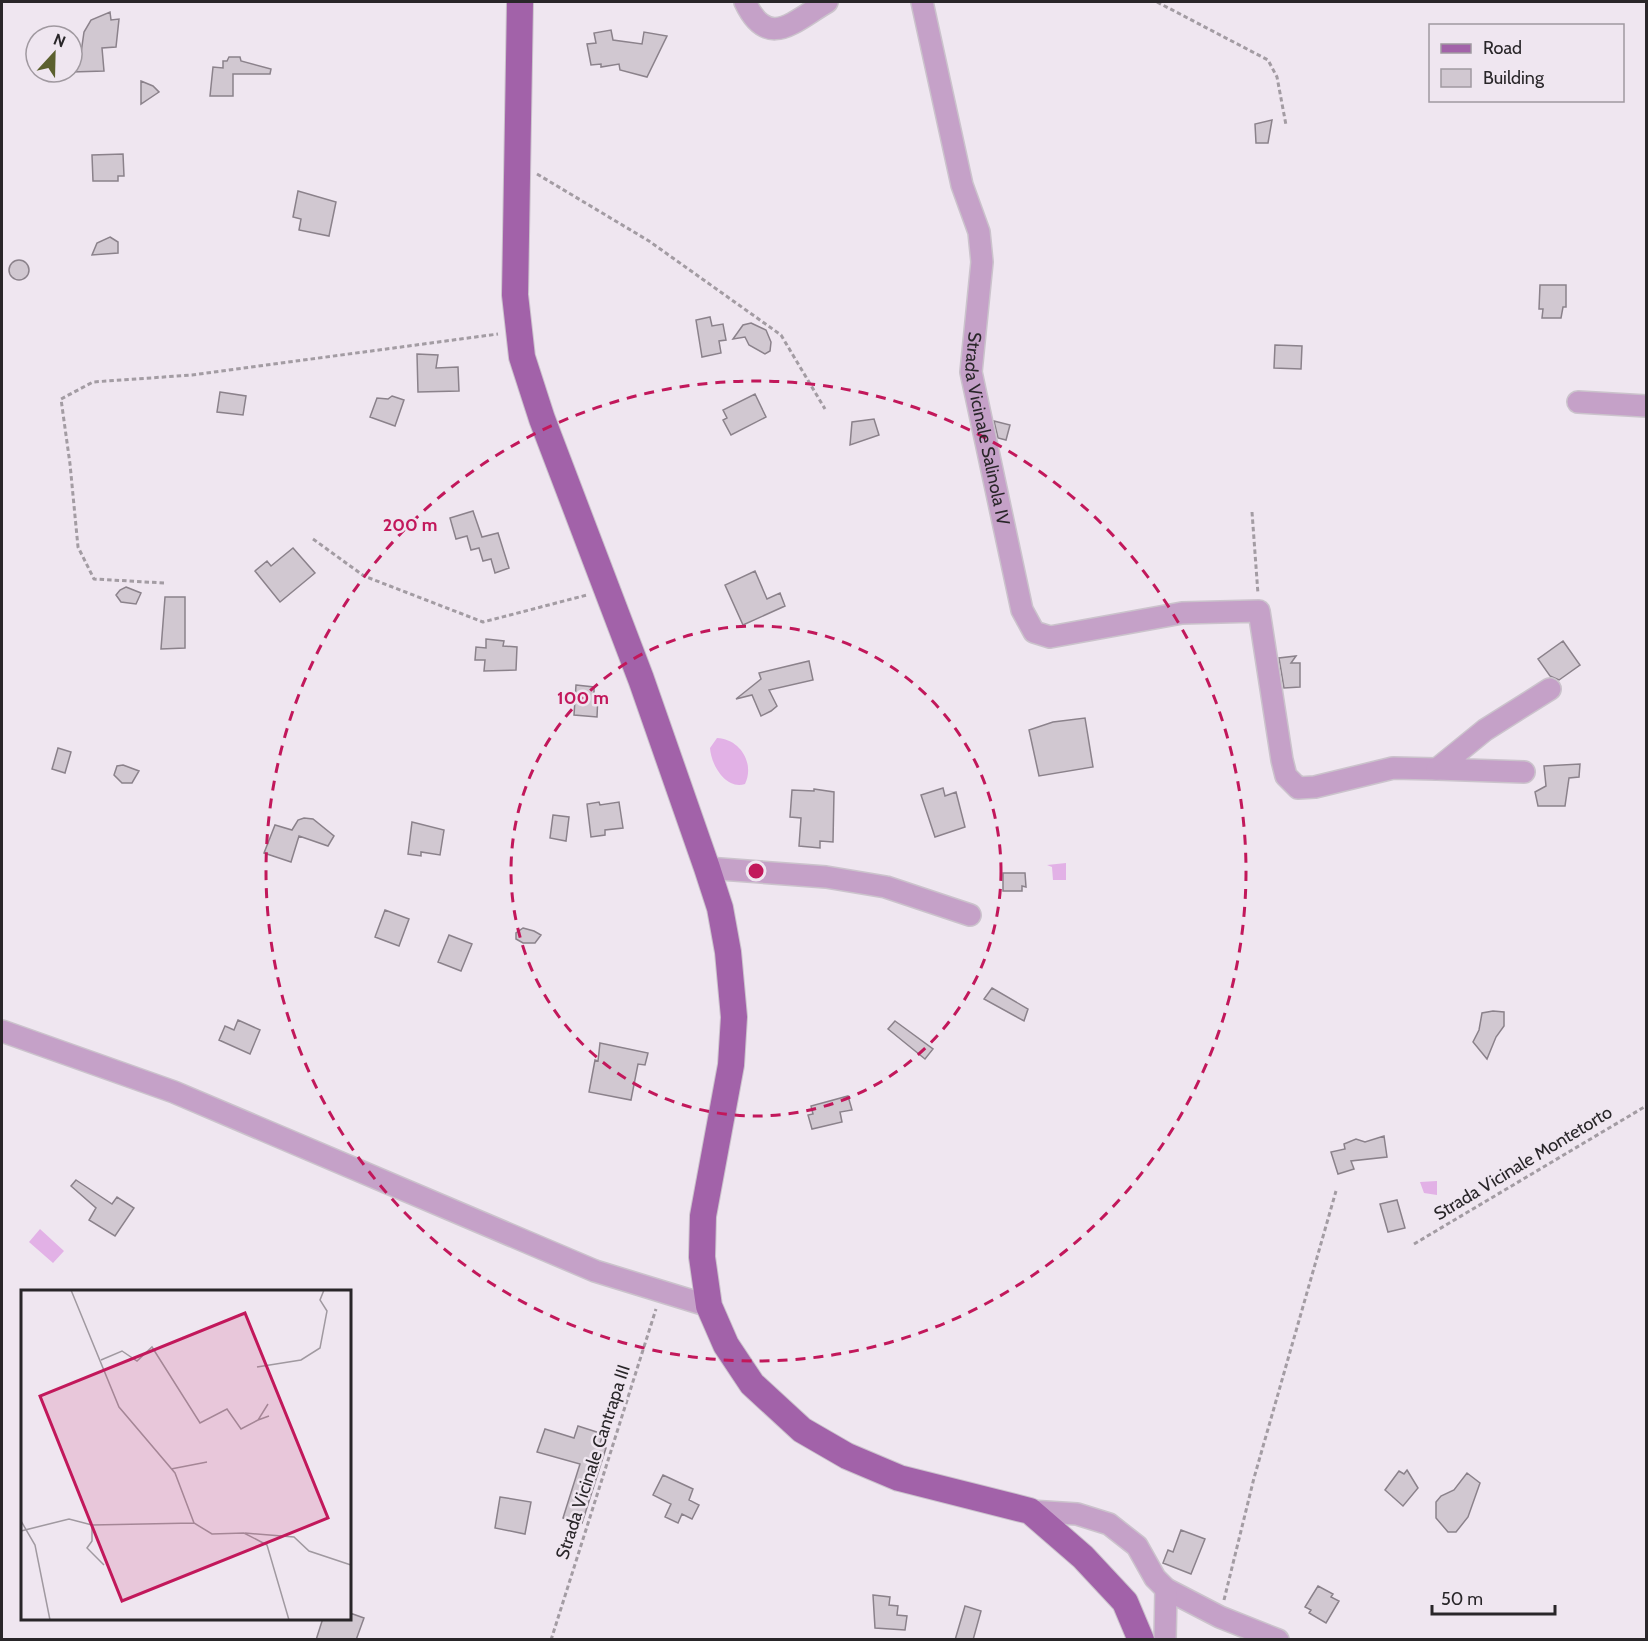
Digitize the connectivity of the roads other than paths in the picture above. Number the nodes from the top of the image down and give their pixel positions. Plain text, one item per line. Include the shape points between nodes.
1 (520, 2) edge
2 (745, 2) edge
3 (828, 2) edge
4 (922, 2) edge
5 (1578, 402) dead end
6 (1647, 406) edge
7 (1550, 689) dead end
8 (1437, 769) junction
9 (1524, 772) dead end
10 (707, 868) junction
11 (970, 915) dead end
12 (2, 1034) edge
13 (709, 1306) junction
14 (1030, 1511) junction
15 (1166, 1589) junction
16 (1141, 1640) edge
17 (1165, 1640) edge
18 (1278, 1640) edge

1 - 10 main road via 516,295 522,357
2 - 3 street via 758,24 769,30 780,29
4 - 8 street, Strada Vicinale Salinola IV via 962,185 979,232 982,262 971,372 1022,610 1034,632 1050,637 1182,613 1259,611 1284,768 1298,788 1393,768
5 - 6 street
7 - 8 street via 1485,730
8 - 9 street
10 - 11 street via 826,877 886,887
10 - 13 main road via 728,952 734,1017 731,1065 703,1216 702,1257
12 - 13 street via 174,1092 595,1271
13 - 14 main road via 726,1345 752,1384 802,1430 847,1456 899,1478
14 - 15 street via 1077,1514 1109,1524 1137,1546
14 - 16 main road via 1083,1557 1125,1602
15 - 17 street
15 - 18 street via 1220,1617

